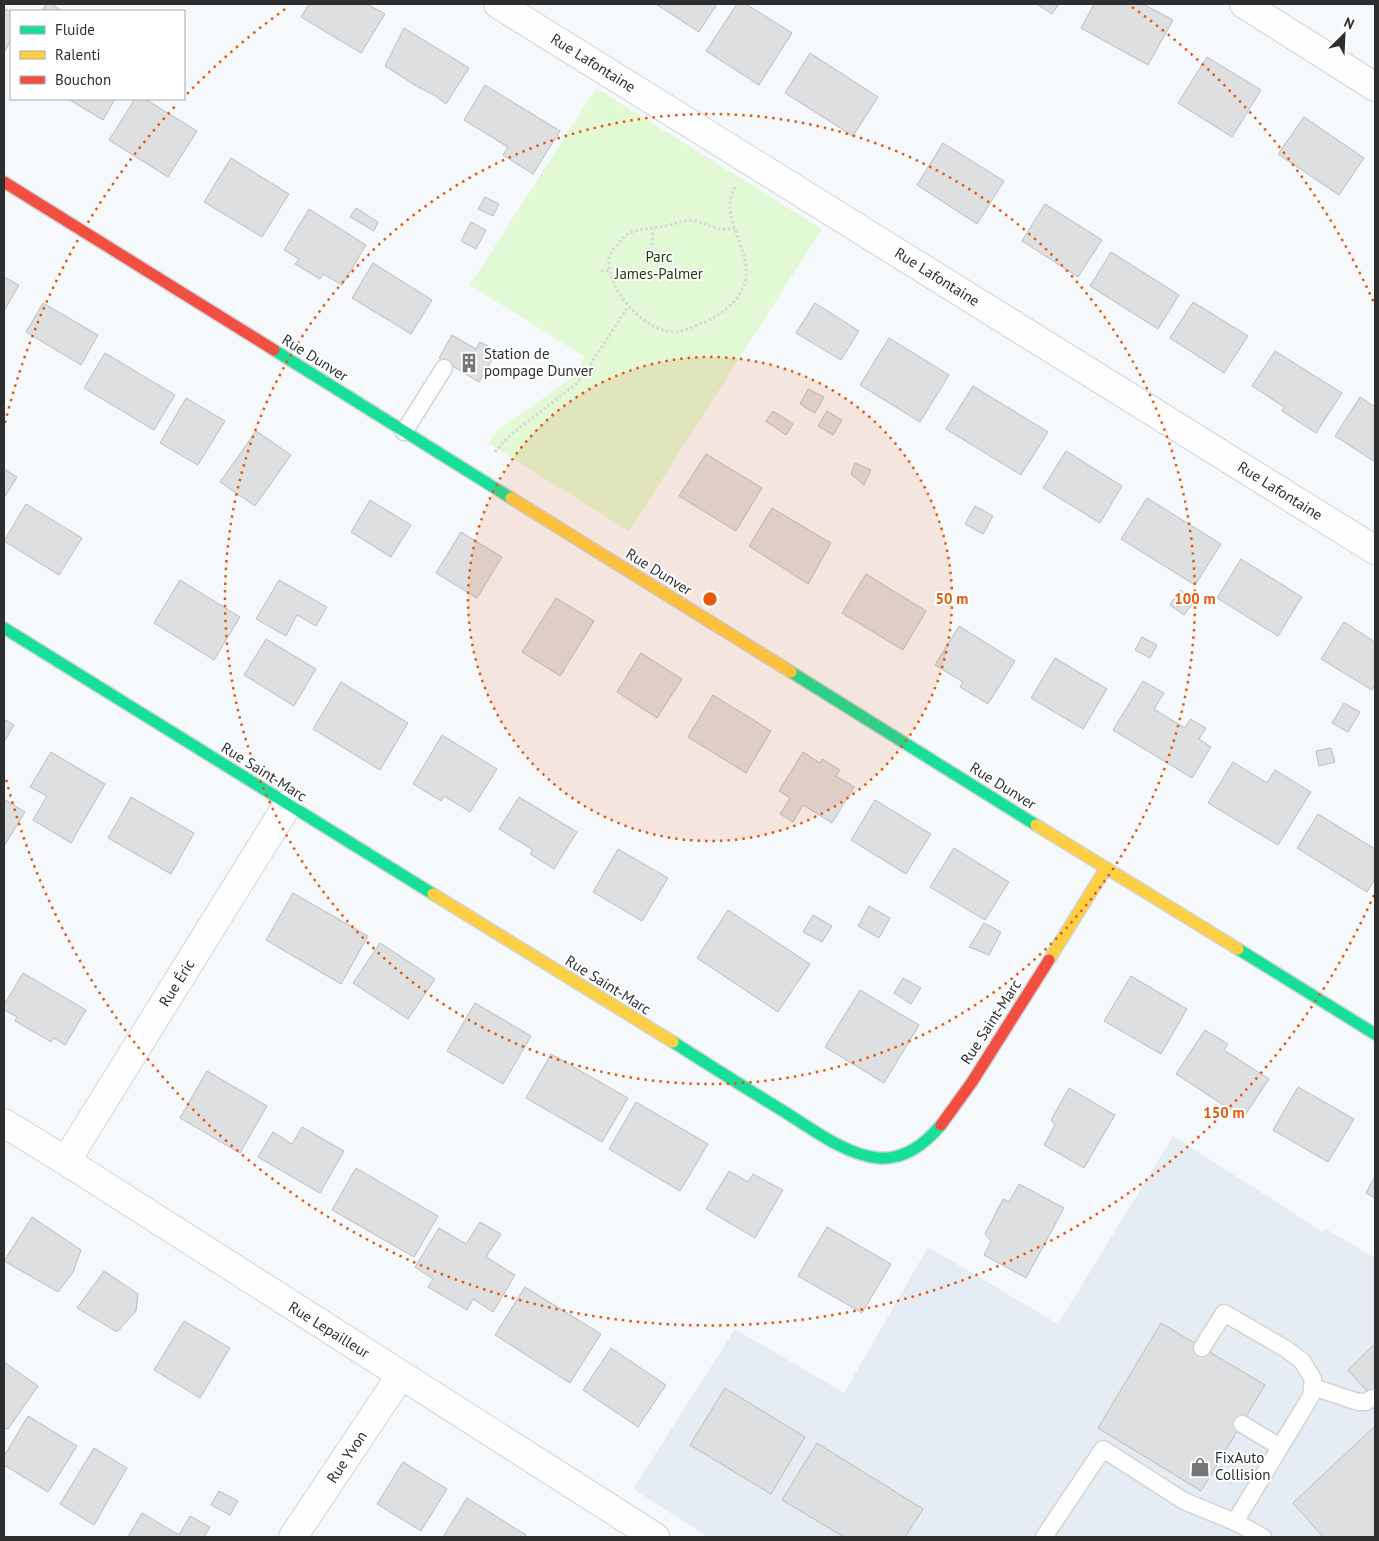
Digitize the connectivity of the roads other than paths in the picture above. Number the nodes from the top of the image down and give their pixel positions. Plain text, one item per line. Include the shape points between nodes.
1 (498, 4) edge
2 (1244, 4) edge
3 (1375, 88) edge
4 (4, 182) edge
5 (444, 368) dead end
6 (404, 432) junction
7 (1375, 550) edge
8 (4, 628) edge
9 (288, 804) junction
10 (1106, 868) junction
11 (1375, 1034) edge
12 (4, 1123) edge
13 (66, 1161) junction
14 (1202, 1348) dead end
15 (401, 1375) junction
16 (1313, 1387) junction
17 (1373, 1398) dead end
18 (1242, 1424) dead end
19 (1280, 1447) junction
20 (1235, 1522) junction
21 (293, 1537) edge
22 (655, 1537) edge
23 (1044, 1537) edge
24 (1263, 1537) edge

1 - 7 street, Rue Lafontaine
2 - 3 street
4 - 6 street, Rue Dunver
5 - 6 lane
6 - 10 street, Rue Dunver
8 - 9 street, Rue Saint-Marc
9 - 10 street, Rue Saint-Marc via 822,1135 846,1149 883,1159 918,1147 946,1118
9 - 13 street, Rue Éric
10 - 11 street, Rue Dunver
12 - 13 street, Rue Lepailleur
13 - 15 street, Rue Lepailleur
14 - 16 lane via 1224,1313 1302,1361 1314,1379
15 - 21 street, Rue Yvon
15 - 22 street, Rue Lepailleur
16 - 17 lane via 1358,1402
16 - 19 lane via 1311,1396
18 - 19 lane
19 - 20 lane
20 - 23 lane via 1184,1501 1103,1449
20 - 24 lane

